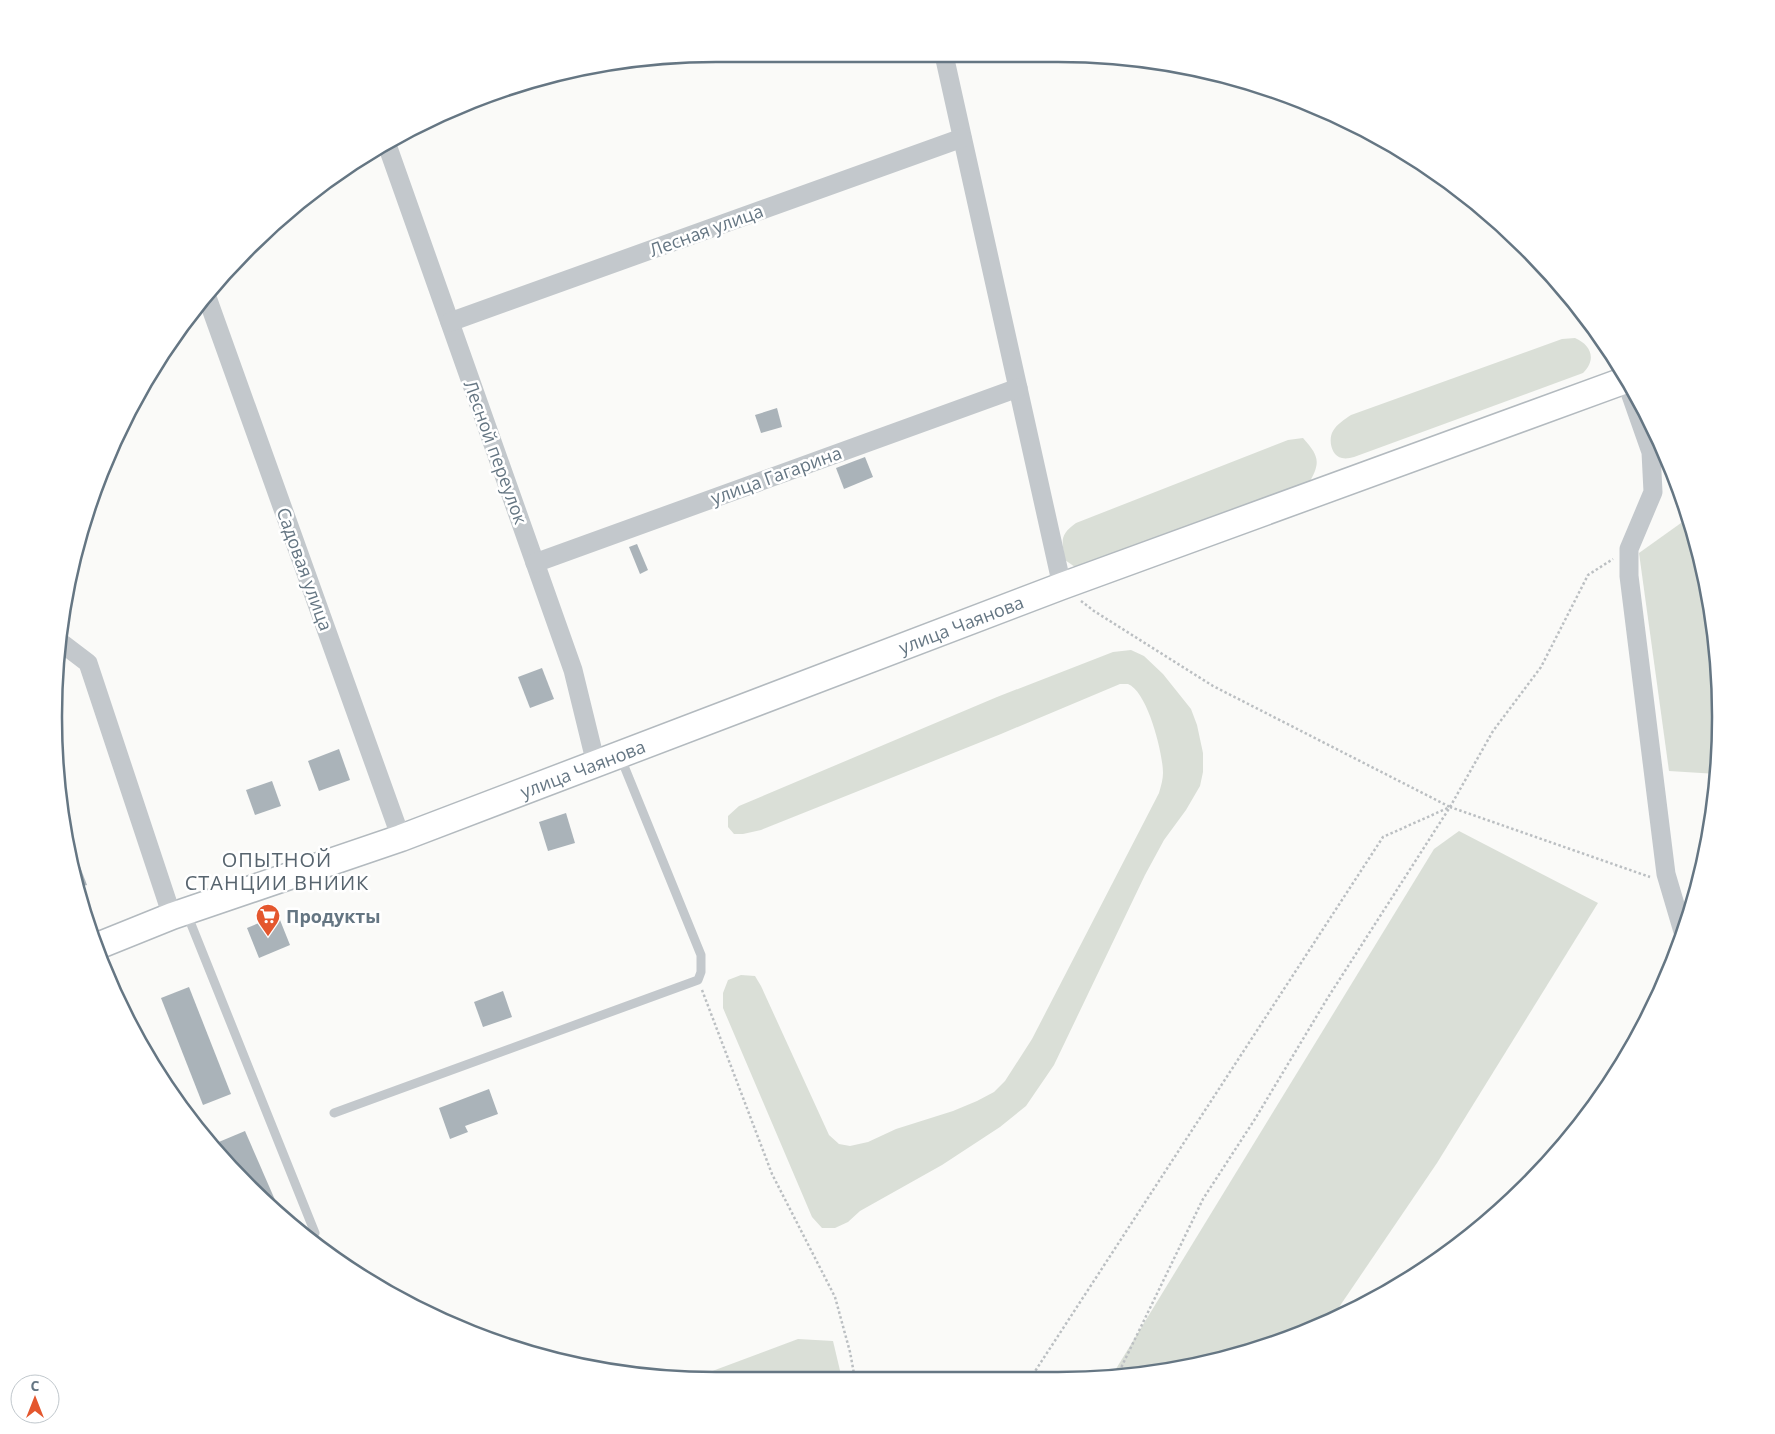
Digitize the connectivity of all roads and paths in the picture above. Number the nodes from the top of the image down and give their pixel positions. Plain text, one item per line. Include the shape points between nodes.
1 (946, 62) edge
2 (962, 138) junction
3 (389, 151) edge
4 (210, 304) edge
5 (450, 322) junction
6 (1621, 383) edge
7 (1018, 388) junction
8 (1638, 414) edge
9 (1629, 549) junction
10 (536, 563) junction
11 (1062, 586) junction
12 (67, 647) edge
13 (620, 755) junction
14 (596, 764) junction
15 (1450, 807) junction
16 (401, 838) junction
17 (1666, 874) junction
18 (179, 914) junction
19 (1680, 921) edge
20 (103, 943) edge
21 (698, 980) junction
22 (334, 1113) dead end
23 (315, 1233) dead end
24 (1120, 1368) edge
25 (854, 1372) edge
26 (1035, 1372) edge

1 - 2 street
2 - 5 street, Лесная улица
2 - 7 street
3 - 5 street, Лесной переулок
4 - 16 street, Садовая улица
5 - 10 street, Лесной переулок
6 - 11 street, улица Чаянова
7 - 10 street, улица Гагарина
7 - 11 street
8 - 9 street via 1651,452 1653,492
9 - 15 path via 1588,575 1540,667 1493,731
9 - 17 street via 1629,576
10 - 14 street, Лесной переулок via 573,670
11 - 13 street, улица Чаянова
11 - 15 path via 1094,611 1213,686
12 - 18 street via 88,664
13 - 14 street, улица Чаянова
13 - 21 lane via 701,955
14 - 16 street, улица Чаянова
15 - 17 path via 1650,877
15 - 24 path via 1203,1199
15 - 26 path via 1383,837
16 - 18 street, улица Чаянова
17 - 19 street
18 - 20 street, улица Чаянова
18 - 23 lane
21 - 22 lane
21 - 25 path via 772,1174 835,1297

